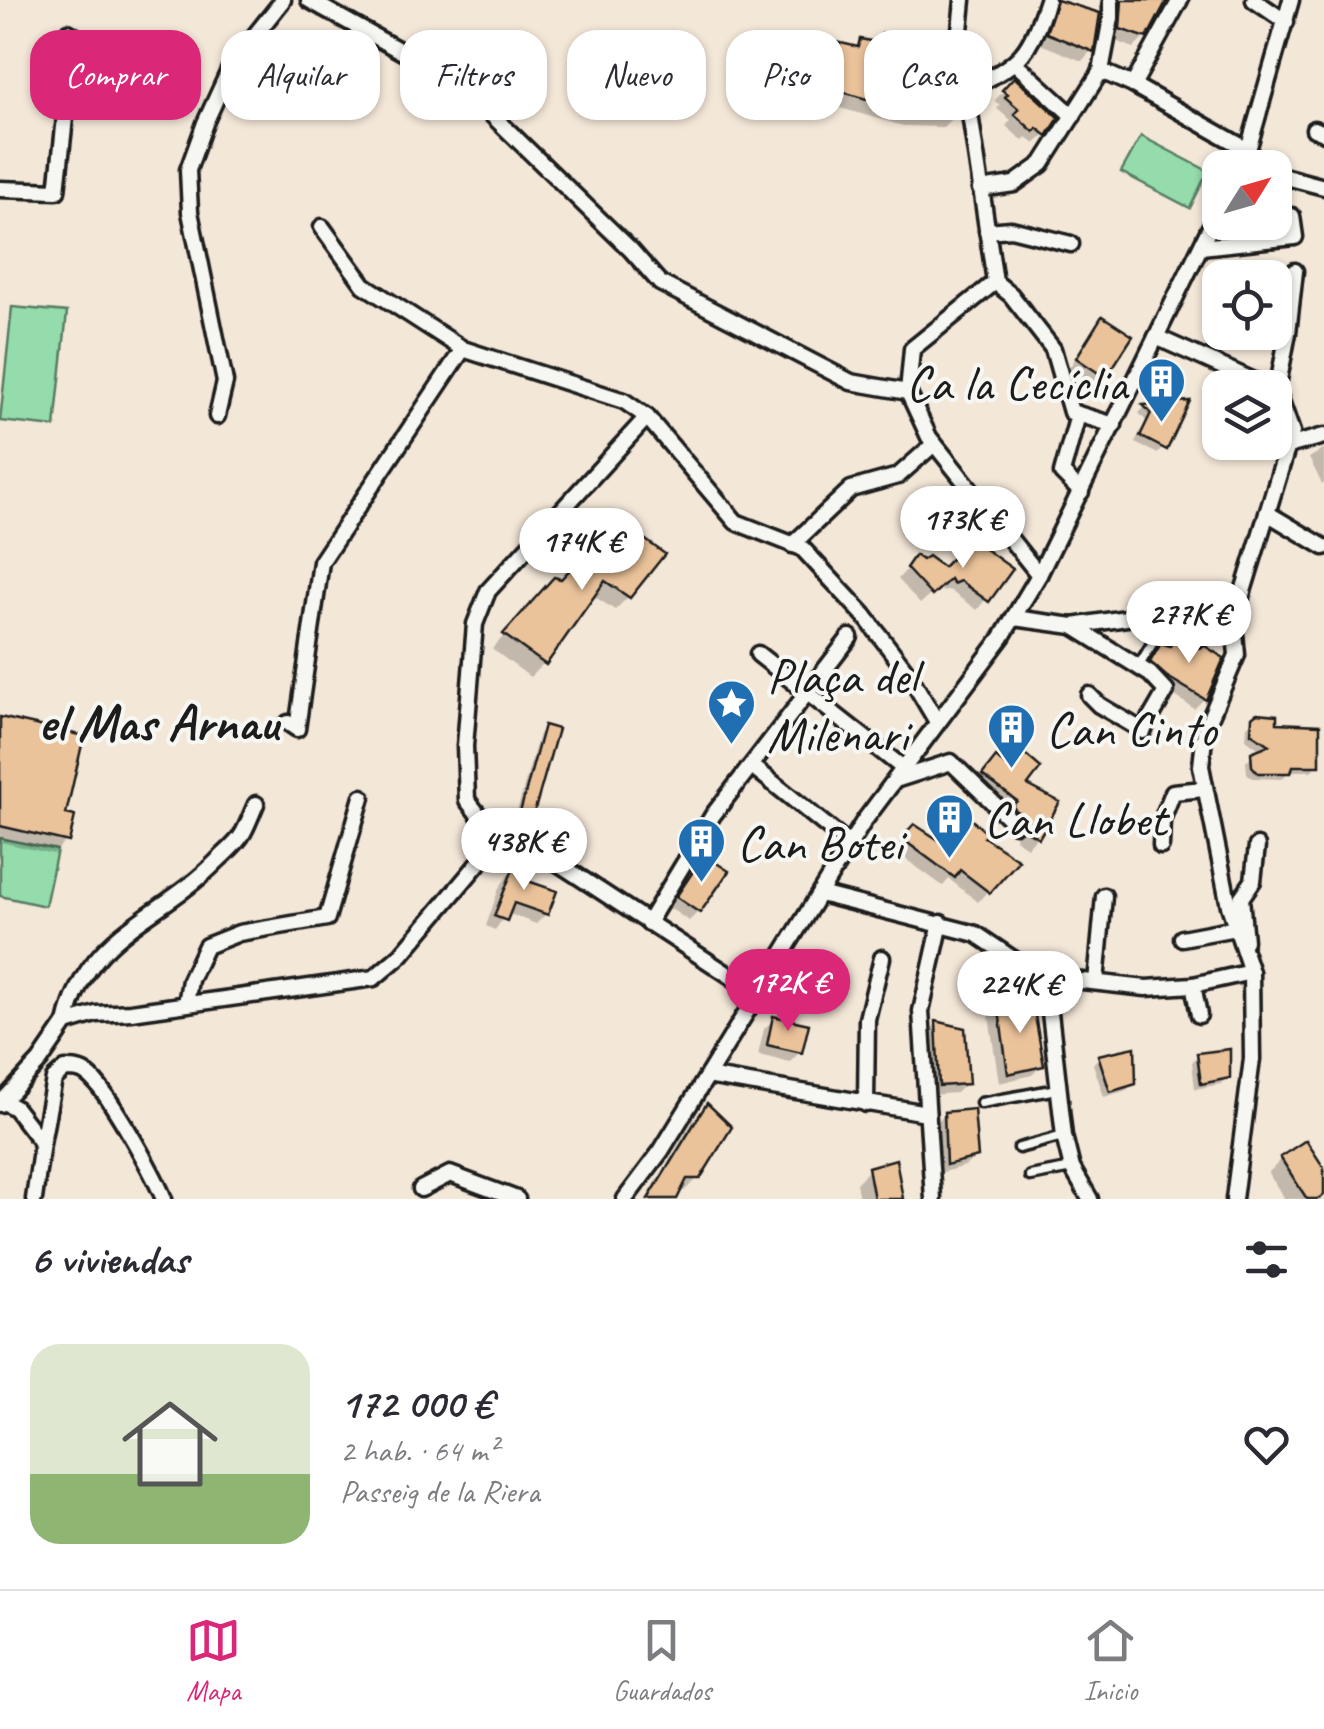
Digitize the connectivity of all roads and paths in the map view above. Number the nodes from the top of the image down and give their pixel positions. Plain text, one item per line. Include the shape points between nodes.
1 (283, 0) edge
2 (309, 0) edge
3 (962, 0) edge
4 (1047, 0) edge
5 (1111, 0) edge
6 (1180, 0) edge
7 (1254, 0) edge
8 (1292, 0) edge
9 (1286, 22) junction
10 (960, 30) edge
11 (1015, 63) junction
12 (1100, 71) junction
13 (992, 76) edge
14 (1133, 85) junction
15 (1072, 116) junction
16 (65, 120) edge
17 (969, 120) edge
18 (1248, 150) joint
19 (1292, 179) edge
20 (1324, 187) edge
21 (0, 189) edge
22 (980, 189) junction
23 (322, 228) dead end
24 (987, 231) junction
25 (1204, 240) edge
26 (1267, 240) edge
27 (1071, 244) dead end
28 (1201, 247) junction
29 (1294, 271) dead end
30 (995, 282) junction
31 (1156, 337) junction
32 (463, 349) junction
33 (1231, 370) edge
34 (1277, 370) edge
35 (908, 392) junction
36 (1078, 415) junction
37 (217, 416) dead end
38 (647, 418) junction
39 (1114, 425) junction
40 (1324, 436) edge
41 (934, 444) junction
42 (1292, 445) edge
43 (1284, 460) edge
44 (1081, 492) junction
45 (1268, 513) junction
46 (792, 545) junction
47 (1324, 547) edge
48 (1039, 575) junction
49 (1237, 600) junction
50 (1014, 618) junction
51 (1074, 626) junction
52 (850, 637) dead end
53 (1200, 642) dead end
54 (758, 654) dead end
55 (1138, 667) junction
56 (806, 692) junction
57 (1089, 695) dead end
58 (936, 722) junction
59 (288, 723) dead end
60 (757, 770) dead end
61 (898, 774) junction
62 (1204, 788) junction
63 (362, 797) dead end
64 (256, 804) dead end
65 (1015, 824) dead end
66 (498, 840) junction
67 (850, 845) junction
68 (1161, 846) dead end
69 (1257, 846) dead end
70 (820, 894) junction
71 (1104, 896) dead end
72 (648, 923) junction
73 (941, 923) junction
74 (1235, 928) junction
75 (1182, 938) dead end
76 (882, 958) dead end
77 (1249, 965) junction
78 (1046, 977) junction
79 (1096, 982) junction
80 (1194, 985) junction
81 (758, 994) junction
82 (186, 1004) junction
83 (1199, 1015) dead end
84 (66, 1023) junction
85 (707, 1076) junction
86 (1057, 1089) junction
87 (2, 1102) edge
88 (981, 1103) dead end
89 (866, 1104) junction
90 (926, 1113) junction
91 (1064, 1136) junction
92 (42, 1143) junction
93 (1019, 1148) dead end
94 (1072, 1168) junction
95 (1030, 1176) dead end
96 (421, 1189) dead end
97 (34, 1199) edge
98 (164, 1199) edge
99 (516, 1199) edge
100 (624, 1199) edge
101 (932, 1199) edge
102 (1090, 1199) edge
103 (1234, 1199) edge

1 - 37 street via 232,64 188,170 190,212 225,382
2 - 35 street via 460,84 660,283 851,382
3 - 10 street
4 - 11 street via 1034,43
5 - 12 street
6 - 14 street
7 - 9 street
8 - 9 street
9 - 18 street
11 - 13 street
11 - 15 street
12 - 14 street
12 - 15 street
14 - 18 street
15 - 22 street via 1042,164 1014,184
16 - 21 street via 57,191
17 - 22 street
19 - 20 street
22 - 24 street
23 - 32 street via 364,285
24 - 27 street via 1011,229
24 - 30 street
25 - 28 street
26 - 28 street
28 - 31 street
29 - 34 street
30 - 35 street via 912,349
30 - 36 street via 1054,350 1070,412
31 - 33 street
31 - 39 street
32 - 38 street via 624,402
32 - 59 street via 321,562 297,729
35 - 41 street
36 - 39 street
36 - 44 street via 1062,473
38 - 46 street via 736,522
38 - 66 street via 488,591 475,624 467,800
39 - 44 street
40 - 42 street
41 - 46 street via 898,476 851,489
41 - 48 street
43 - 45 street
44 - 48 street
45 - 47 street
45 - 49 street
46 - 58 street via 864,615
48 - 50 street
49 - 51 street via 1191,597
49 - 62 street via 1237,655 1205,730
50 - 51 street
50 - 58 street
51 - 55 street
52 - 56 street
53 - 55 lane via 1161,629
54 - 56 street
55 - 57 street via 1166,691 1143,732
56 - 61 street
56 - 72 street via 714,815
58 - 61 street
60 - 67 street
61 - 65 street via 951,762
61 - 67 street
62 - 68 street via 1173,792
62 - 74 street
63 - 82 street via 327,918 239,933 206,946
64 - 84 street via 242,836 200,878 125,929 96,961 75,988
66 - 72 street via 544,854
66 - 82 street via 401,956 374,978
67 - 70 street
69 - 77 street via 1253,881 1241,898
70 - 73 street
70 - 81 street
71 - 79 street
72 - 81 street
73 - 78 street via 976,934
73 - 90 street via 921,1011
74 - 75 street
74 - 77 street
76 - 89 street via 866,1020
77 - 80 street
77 - 103 street via 1252,1059
78 - 79 street
78 - 86 street
79 - 80 street
80 - 83 street
81 - 85 street
82 - 84 street
84 - 87 street
85 - 89 street
85 - 100 street
86 - 88 lane
86 - 91 street
87 - 92 street
89 - 90 street
90 - 101 street
91 - 93 lane
91 - 94 street
92 - 97 street
92 - 98 street via 54,1079 65,1069 88,1074 107,1094
94 - 95 lane
94 - 102 street
96 - 99 street via 450,1174

